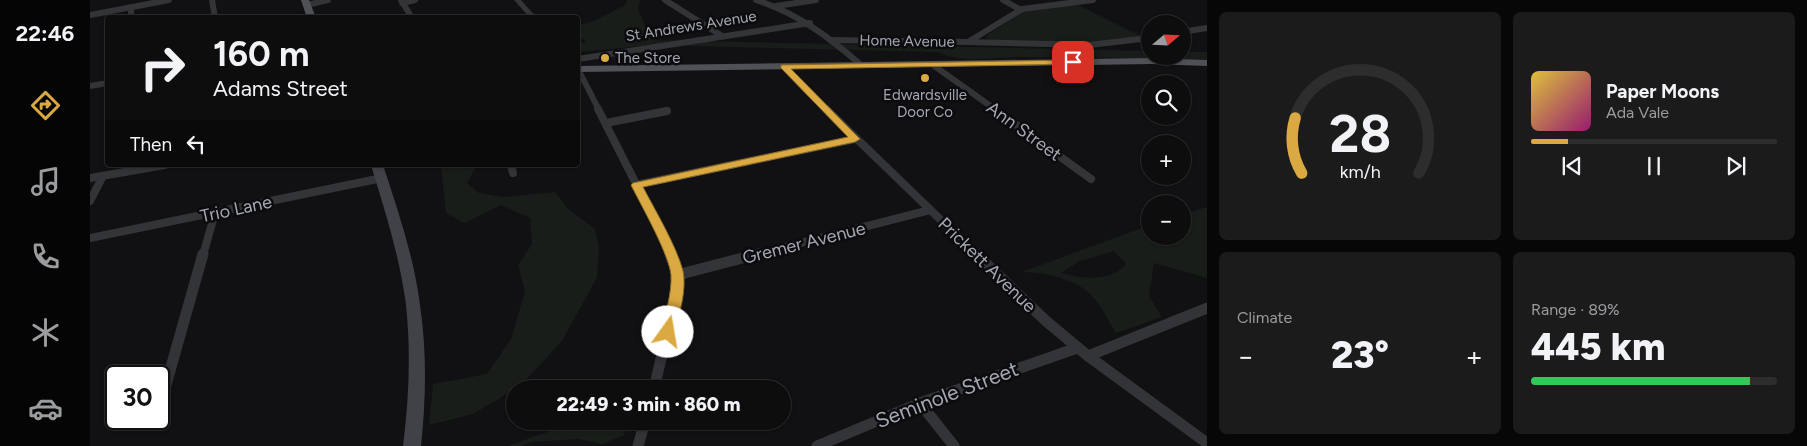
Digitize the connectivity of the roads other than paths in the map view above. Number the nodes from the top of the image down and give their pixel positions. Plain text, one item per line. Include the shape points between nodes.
1 (170, 0) edge
2 (212, 0) edge
3 (328, 0) edge
4 (415, 0) edge
5 (516, 0) edge
6 (665, 0) edge
7 (756, 0) edge
8 (816, 0) edge
9 (1003, 0) edge
10 (1093, 0) edge
11 (401, 1) edge
12 (306, 2) edge
13 (776, 6) junction
14 (131, 7) junction
15 (1021, 10) junction
16 (90, 15) edge
17 (131, 15) edge
18 (214, 15) edge
19 (311, 15) edge
20 (410, 15) edge
21 (531, 15) edge
22 (810, 22) junction
23 (1207, 28) edge
24 (1191, 31) edge
25 (722, 36) junction
26 (1141, 39) edge
27 (830, 40) junction
28 (968, 42) junction
29 (1207, 63) edge
30 (933, 64) junction
31 (861, 65) junction
32 (580, 66) edge
33 (580, 66) edge
34 (784, 67) junction
35 (580, 70) edge
36 (105, 84) edge
37 (90, 86) edge
38 (668, 111) dead end
39 (606, 123) junction
40 (855, 139) junction
41 (155, 167) edge
42 (380, 172) edge
43 (103, 176) junction
44 (90, 178) edge
45 (1091, 179) dead end
46 (636, 185) junction
47 (90, 201) edge
48 (930, 210) junction
49 (215, 213) junction
50 (90, 238) edge
51 (677, 275) junction
52 (1207, 308) edge
53 (1078, 348) junction
54 (1088, 356) junction
55 (170, 371) edge
56 (656, 380) edge
57 (920, 403) junction
58 (642, 430) edge
59 (1207, 443) edge
60 (412, 446) edge
61 (638, 446) edge
62 (817, 446) edge
63 (954, 446) edge

1 - 14 street
2 - 18 street
3 - 12 street
4 - 11 street
5 - 21 street
6 - 25 street
7 - 13 street
8 - 13 street
9 - 15 street
10 - 15 street, Home Avenue
11 - 20 street
12 - 19 main road
13 - 22 street
14 - 16 street
14 - 17 street
15 - 28 street, Home Avenue
22 - 25 street, St Andrews Avenue
22 - 27 street
23 - 24 street
25 - 32 street, St Andrews Avenue
26 - 28 street via 1089,45
27 - 28 street, Home Avenue
27 - 31 street
29 - 30 main road
30 - 31 main road
30 - 45 street, Ann Street
31 - 34 main road
33 - 34 main road
34 - 40 street, Prickett Avenue
35 - 39 street
36 - 37 street
38 - 39 street
39 - 46 street
40 - 46 street
40 - 48 street, Prickett Avenue
41 - 43 street
42 - 49 street, Trio Lane
42 - 60 main road via 410,286 415,323 417,385
43 - 44 street
43 - 47 street
46 - 51 street
48 - 51 street, Gremer Avenue
48 - 53 street, Prickett Avenue
49 - 50 street, Trio Lane
49 - 55 street
51 - 56 street via 672,315
52 - 54 street
53 - 54 street, Prickett Avenue
53 - 57 street, Seminole Street
54 - 59 street, Prickett Avenue
57 - 62 street, Seminole Street
57 - 63 street
58 - 61 street

